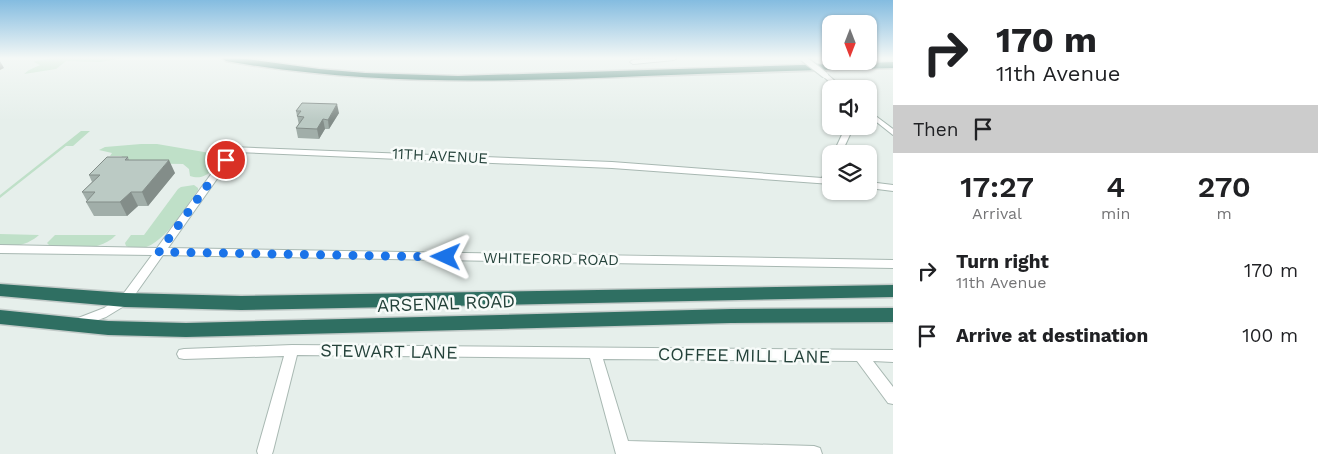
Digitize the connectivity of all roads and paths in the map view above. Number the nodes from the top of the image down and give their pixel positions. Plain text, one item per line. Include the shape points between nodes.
1 (426, 79) edge
2 (499, 79) edge
3 (877, 119) edge
4 (893, 133) edge
5 (822, 180) edge
6 (877, 186) edge
7 (893, 188) edge
8 (0, 249) edge
9 (159, 252) junction
10 (893, 264) edge
11 (0, 290) edge
12 (893, 291) edge
13 (125, 300) junction
14 (893, 315) edge
15 (0, 317) edge
16 (70, 325) junction
17 (292, 350) junction
18 (184, 354) dead end
19 (595, 354) junction
20 (861, 356) junction
21 (893, 356) edge
22 (893, 398) edge
23 (265, 451) dead end
24 (623, 451) edge
25 (814, 454) edge

1 - 2 highway
3 - 4 street
5 - 9 street, 11TH AVENUE via 612,164 234,149
6 - 7 street
8 - 9 street, WHITEFORD ROAD
9 - 10 street, WHITEFORD ROAD
9 - 13 street, 11TH AVENUE
11 - 13 highway, ARSENAL ROAD
12 - 13 highway, ARSENAL ROAD via 242,303
13 - 16 street via 102,315
14 - 16 highway, ARSENAL ROAD via 186,330
15 - 16 highway, ARSENAL ROAD
17 - 18 street, STEWART LANE
17 - 19 street, STEWART LANE
17 - 23 street
19 - 20 street, COFFEE MILL LANE
19 - 24 street
20 - 21 street, COFFEE MILL LANE
20 - 22 street
24 - 25 street

